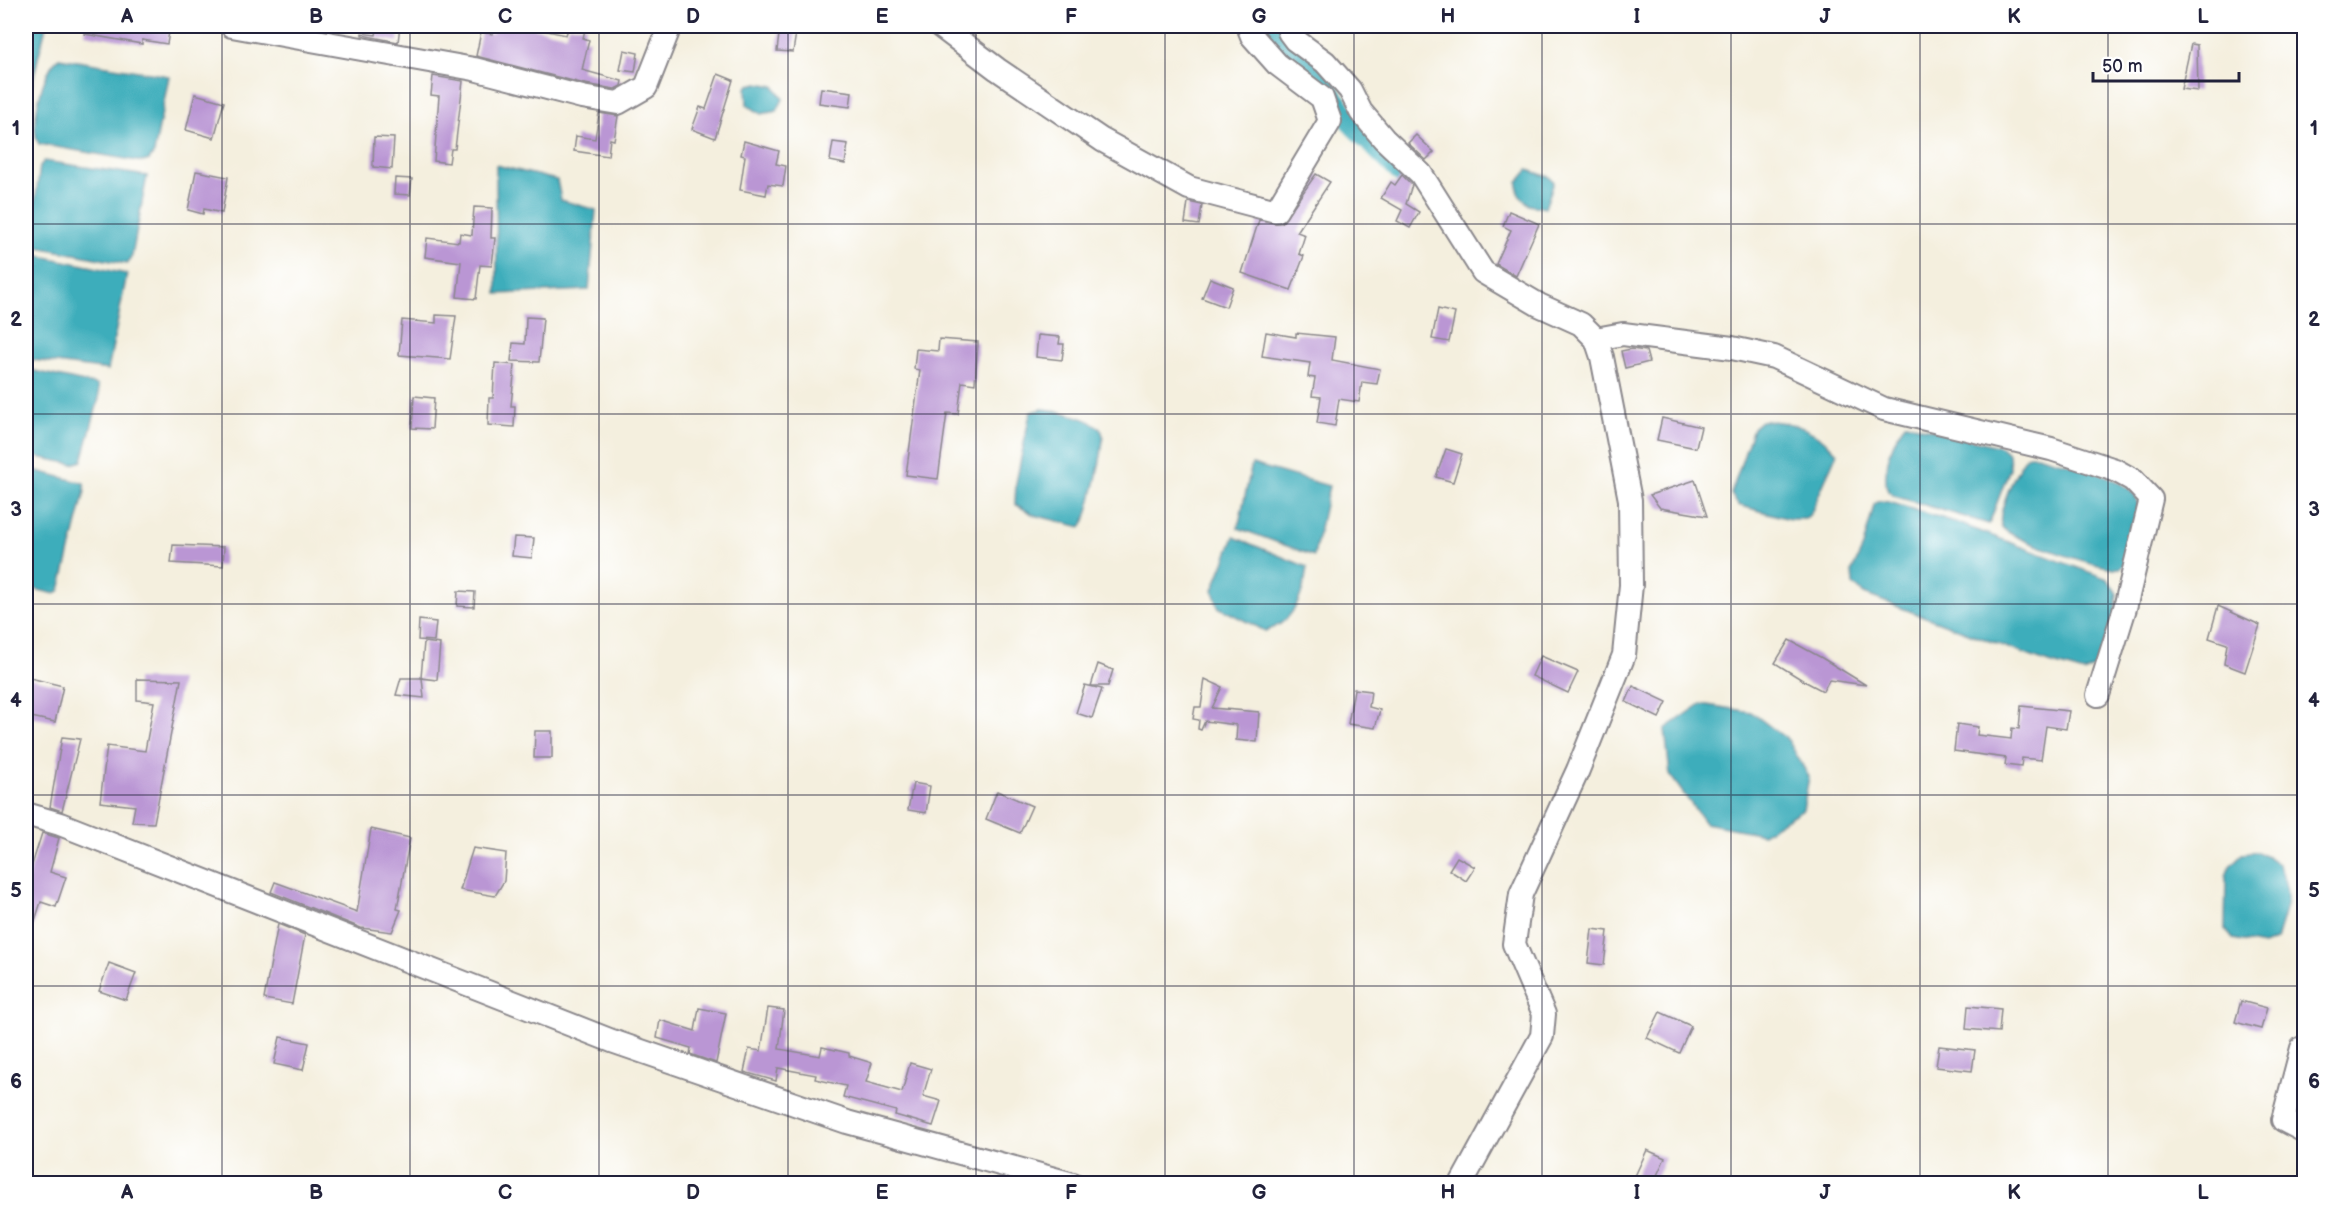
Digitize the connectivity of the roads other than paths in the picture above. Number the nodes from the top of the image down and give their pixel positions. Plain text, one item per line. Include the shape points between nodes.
1 (232, 26) edge
2 (670, 26) edge
3 (940, 26) edge
4 (1248, 26) edge
5 (1289, 26) edge
6 (1596, 339) junction
7 (2098, 695) dead end
8 (26, 814) edge
9 (2304, 1048) edge
10 (2304, 1131) edge
11 (1073, 1184) edge
12 (1461, 1184) edge

1 - 2 street via 474,69 618,103 646,87
3 - 4 street via 1102,140 1189,188 1276,211 1330,121 1322,98 1277,63 1252,36
5 - 6 street via 1296,40 1325,62 1350,90 1361,112 1384,139 1421,174 1483,272 1581,324
6 - 7 street via 1623,334 1774,357 1884,409 2051,449 2133,480 2151,500 2125,608
6 - 12 street via 1630,500 1631,585 1624,655 1578,770 1521,894 1514,944 1544,1014 1542,1036
8 - 11 street via 612,1041 848,1122
9 - 10 street via 2283,1119

